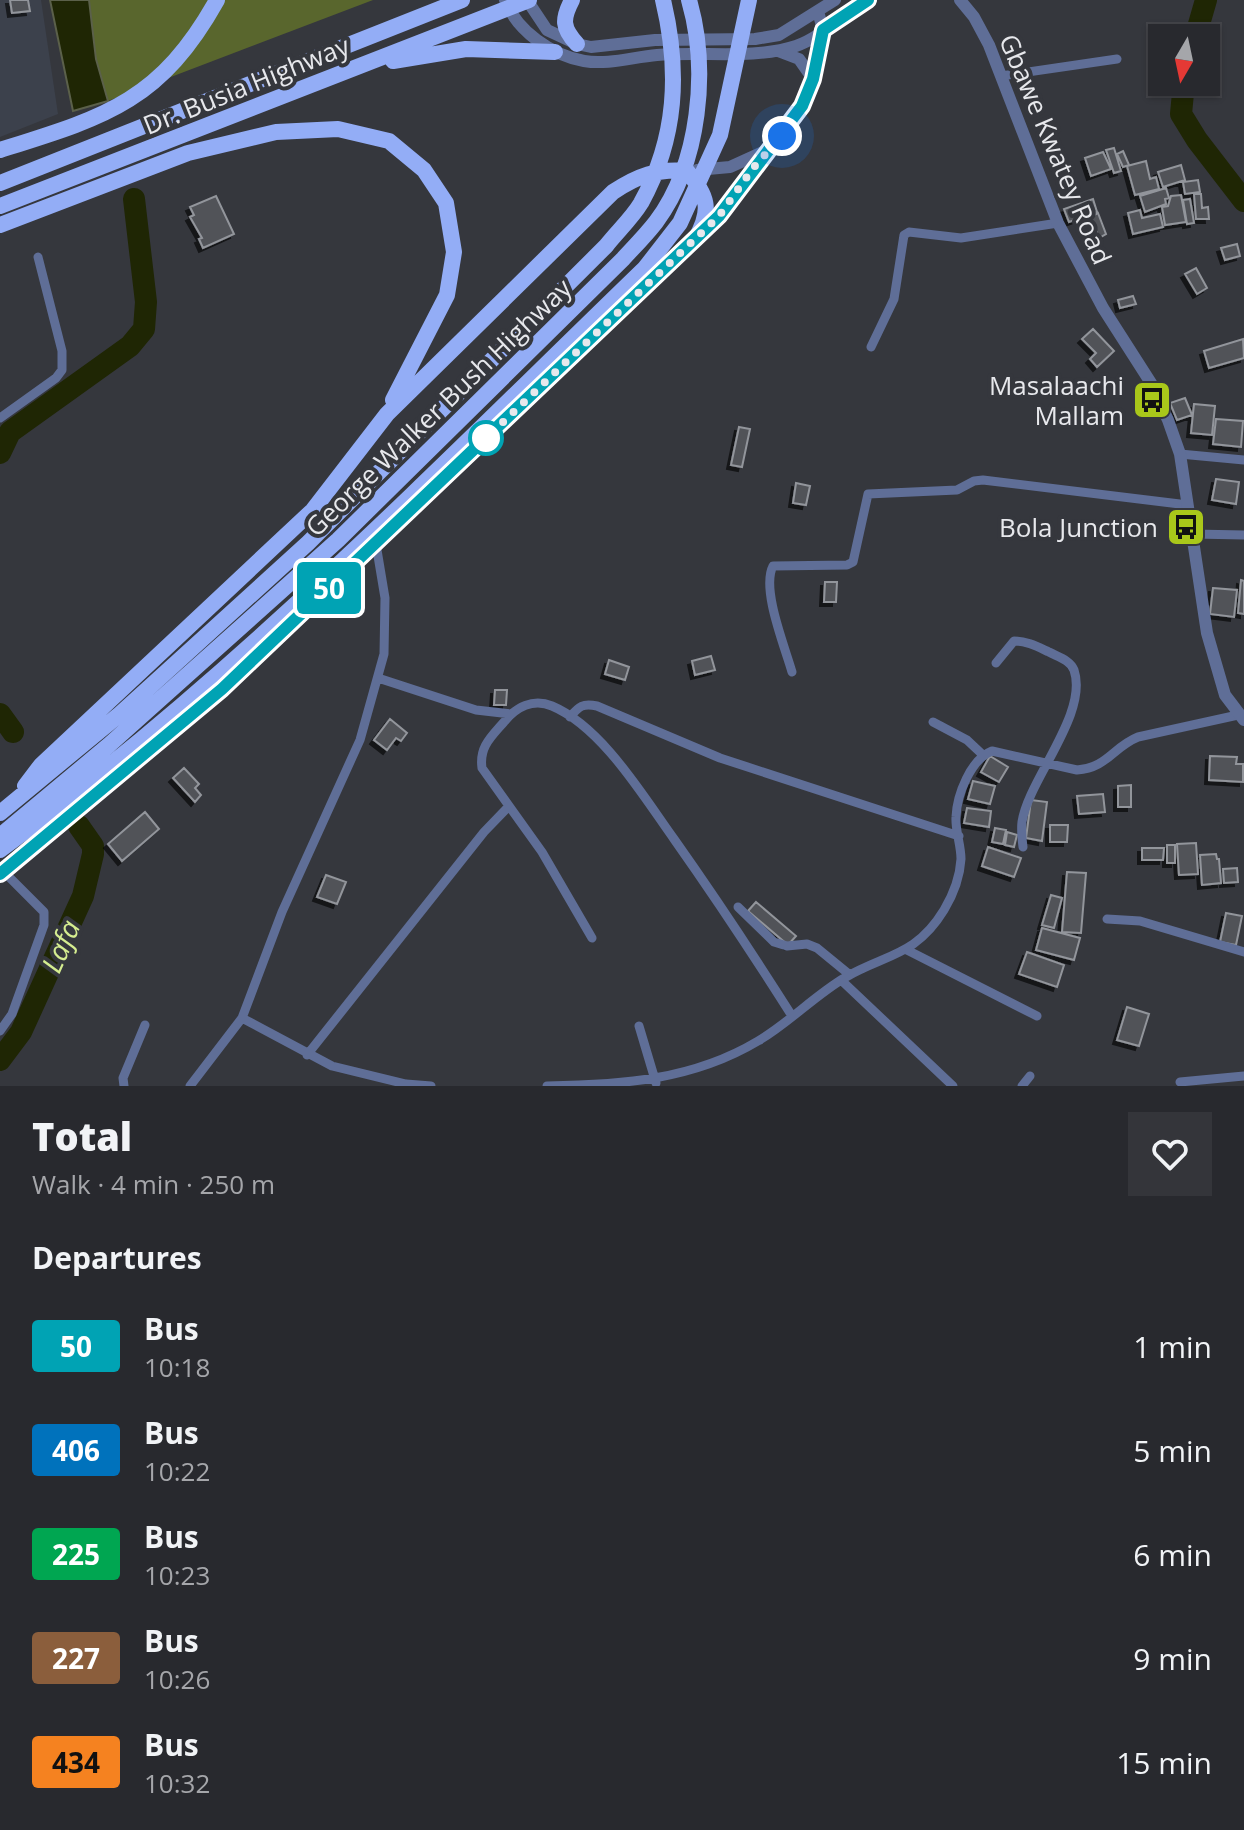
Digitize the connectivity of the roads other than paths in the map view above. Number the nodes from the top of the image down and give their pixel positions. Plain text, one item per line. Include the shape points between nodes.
1 (217, 0) edge
2 (462, 0) edge
3 (528, 0) edge
4 (572, 0) edge
5 (663, 0) edge
6 (689, 0) edge
7 (749, 0) edge
8 (835, 0) edge
9 (868, 0) edge
10 (960, 0) edge
11 (507, 5) edge
12 (818, 11) junction
13 (823, 30) junction
14 (577, 44) junction
15 (778, 51) junction
16 (555, 52) junction
17 (1117, 59) dead end
18 (355, 67) junction
19 (1001, 76) junction
20 (813, 79) junction
21 (769, 149) junction
22 (0, 150) edge
23 (687, 171) junction
24 (0, 183) edge
25 (0, 206) edge
26 (1058, 223) junction
27 (0, 225) edge
28 (696, 238) junction
29 (38, 257) dead end
30 (871, 347) dead end
31 (387, 414) junction
32 (0, 418) edge
33 (1180, 454) junction
34 (1244, 460) edge
35 (1188, 505) junction
36 (1193, 534) junction
37 (1244, 535) edge
38 (376, 544) junction
39 (996, 663) dead end
40 (792, 672) dead end
41 (378, 678) junction
42 (511, 714) junction
43 (570, 717) junction
44 (1241, 718) edge
45 (933, 722) dead end
46 (983, 755) junction
47 (1049, 764) junction
48 (509, 806) junction
49 (4, 809) edge
50 (0, 836) edge
51 (959, 836) junction
52 (1023, 847) dead end
53 (0, 850) edge
54 (2, 872) edge
55 (738, 907) dead end
56 (1107, 919) dead end
57 (592, 938) dead end
58 (907, 950) junction
59 (1244, 952) edge
60 (845, 978) junction
61 (792, 1016) junction
62 (1037, 1016) dead end
63 (242, 1018) junction
64 (145, 1025) dead end
65 (639, 1026) dead end
66 (0, 1031) edge
67 (307, 1055) junction
68 (1030, 1076) dead end
69 (1244, 1076) edge
70 (1180, 1082) dead end
71 (656, 1083) edge
72 (124, 1086) edge
73 (190, 1086) edge
74 (431, 1086) edge
75 (547, 1086) edge
76 (953, 1086) edge
77 (1022, 1086) edge

1 - 22 highway via 179,59 151,86 98,118
2 - 24 highway, Dr. Busia Highway
3 - 11 highway, Dr. Busia Highway
3 - 14 street via 547,30
4 - 14 highway via 563,17 565,31
5 - 49 highway, George Walker Bush Highway via 674,65 673,106 666,142 639,206 606,246 324,526 120,714
6 - 50 highway, George Walker Bush Highway via 701,61 698,103 689,151 657,221 338,540
7 - 53 highway via 720,135 680,223 645,268 239,654 85,788
8 - 12 street
9 - 13 street
10 - 19 street, Gbawe Kwatey Road via 974,17
11 - 16 street via 530,35
11 - 18 highway, Dr. Busia Highway
12 - 13 street
12 - 14 street via 779,35 755,39
13 - 15 street
13 - 20 street
15 - 16 street via 585,61
15 - 20 street via 799,59
16 - 18 highway via 466,49
17 - 19 street
18 - 25 highway, Dr. Busia Highway
19 - 26 street, Gbawe Kwatey Road
20 - 21 street via 796,116
21 - 23 street via 730,167
21 - 28 street
23 - 28 highway via 708,206
23 - 31 highway via 665,169 634,178 613,192
26 - 30 street via 961,238 904,235 894,299
26 - 33 street, Gbawe Kwatey Road via 1151,383
27 - 31 highway via 188,153 276,132 338,129 389,141 424,170 446,203 454,252 447,295
28 - 38 street
29 - 32 street via 62,370
31 - 49 highway via 313,510 41,765
33 - 34 street
33 - 35 street, Gbawe Kwatey Road
35 - 36 street, Gbawe Kwatey Road
35 - 40 street via 983,480 957,490 868,494 853,562 770,569 773,606
36 - 37 street
36 - 44 street, Gbawe Kwatey Road via 1207,633 1225,695
38 - 41 street via 386,626
38 - 54 street via 222,689
39 - 47 street via 1018,640 1069,662 1074,671 1073,701
41 - 42 street via 476,710
41 - 63 street via 360,740 287,899
42 - 43 street via 538,702
42 - 48 street via 480,757
43 - 51 street via 579,706 597,706 720,758
43 - 61 street via 638,788
44 - 47 street via 1138,737 1088,769
45 - 46 street
46 - 47 street via 992,751
46 - 51 street via 959,800
47 - 52 street via 1026,806
48 - 57 street
48 - 67 street
51 - 58 street via 958,879 944,911
54 - 66 street via 44,912 44,925 12,1014
55 - 60 street via 781,946 817,948
56 - 59 street via 1140,921
58 - 60 street
58 - 62 street
60 - 61 street
60 - 76 street
61 - 71 street via 739,1052
63 - 67 street
63 - 73 street
64 - 72 street
65 - 71 street
67 - 74 street via 368,1076
68 - 77 street
69 - 70 street
71 - 75 street

